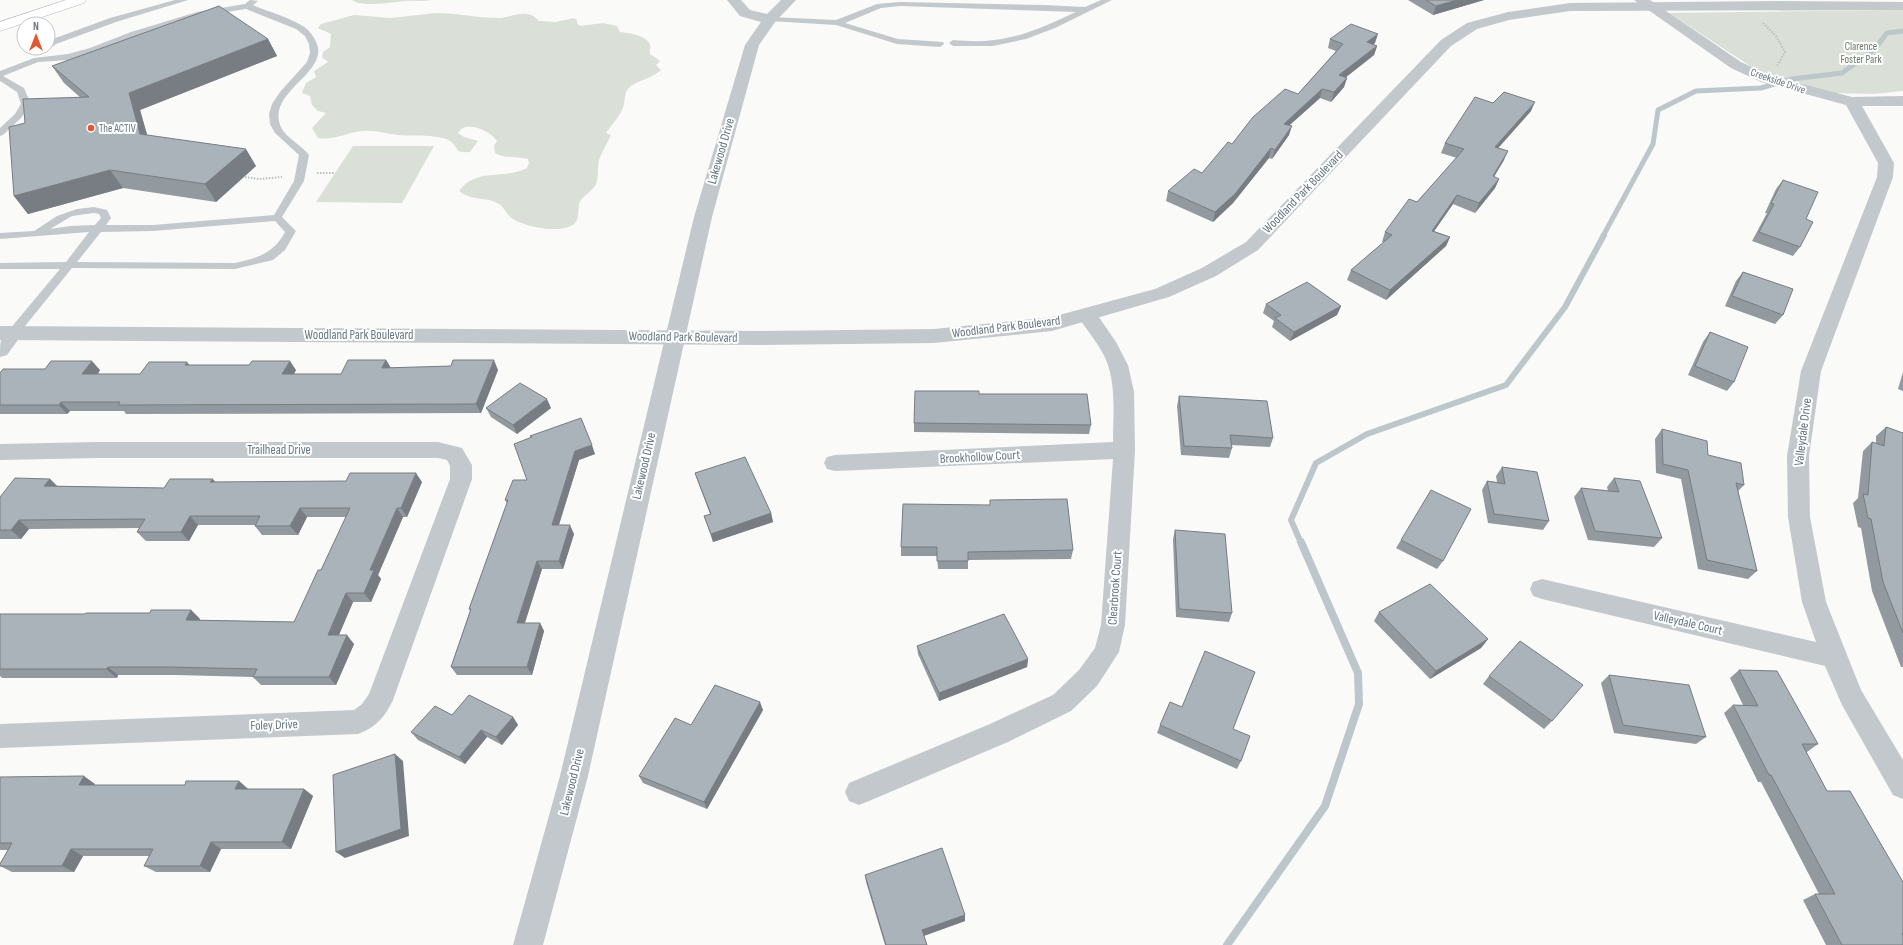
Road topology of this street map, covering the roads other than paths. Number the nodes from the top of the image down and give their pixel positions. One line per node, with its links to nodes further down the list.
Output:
1 (79, 0): 16 (main road)
2 (184, 0): 17 (lane)
3 (188, 0): 13 (lane)
4 (256, 0): 10 (lane)
5 (734, 0): 14 (street)
6 (789, 0): 14 (street, Lakewood Drive)
7 (1108, 0): 12 (lane)
8 (878, 3): 12 (lane); 15 (lane)
9 (1644, 3): 11 (street, Woodland Park Boulevard); 25 (street, Creekside Drive); 33 (street, Woodland Park Boulevard)
10 (248, 6): 13 (lane); 27 (lane)
11 (1903, 6)
12 (1087, 10): 19 (lane)
13 (200, 14): 21 (lane)
14 (770, 19): 15 (lane); 35 (street, Lakewood Drive)
15 (837, 23): 18 (lane)
16 (0, 27)
17 (56, 41)
18 (940, 44)
19 (953, 44)
20 (39, 56): 21 (lane)
21 (37, 60): 22 (lane)
22 (0, 74)
23 (0, 78): 26 (lane)
24 (1903, 101): 25 (street, Creekside Drive)
25 (1852, 102): 42 (street, Valleydale Drive)
26 (0, 134)
27 (277, 218): 28 (lane); 31 (lane)
28 (99, 228): 29 (lane); 29 (lane); 31 (lane)
29 (37, 234): 30 (lane)
30 (0, 236)
31 (69, 265): 32 (lane); 34 (lane)
32 (0, 266)
33 (1087, 315): 35 (street, Woodland Park Boulevard); 37 (street, Clearbrook Court)
34 (7, 333): 35 (street, Woodland Park Boulevard); 36 (street)
35 (674, 337): 46 (street, Lakewood Drive)
36 (0, 350)
37 (1124, 450): 39 (street, Brookhollow Court); 45 (street, Clearbrook Court)
38 (0, 452): 40 (street, Trailhead Drive)
39 (836, 463)
40 (435, 551): 43 (street, Foley Drive)
41 (1542, 589): 42 (street, Valleydale Court)
42 (1834, 657): 44 (street, Valleydale Drive)
43 (0, 736)
44 (1903, 786)
45 (859, 792)
46 (528, 945)

